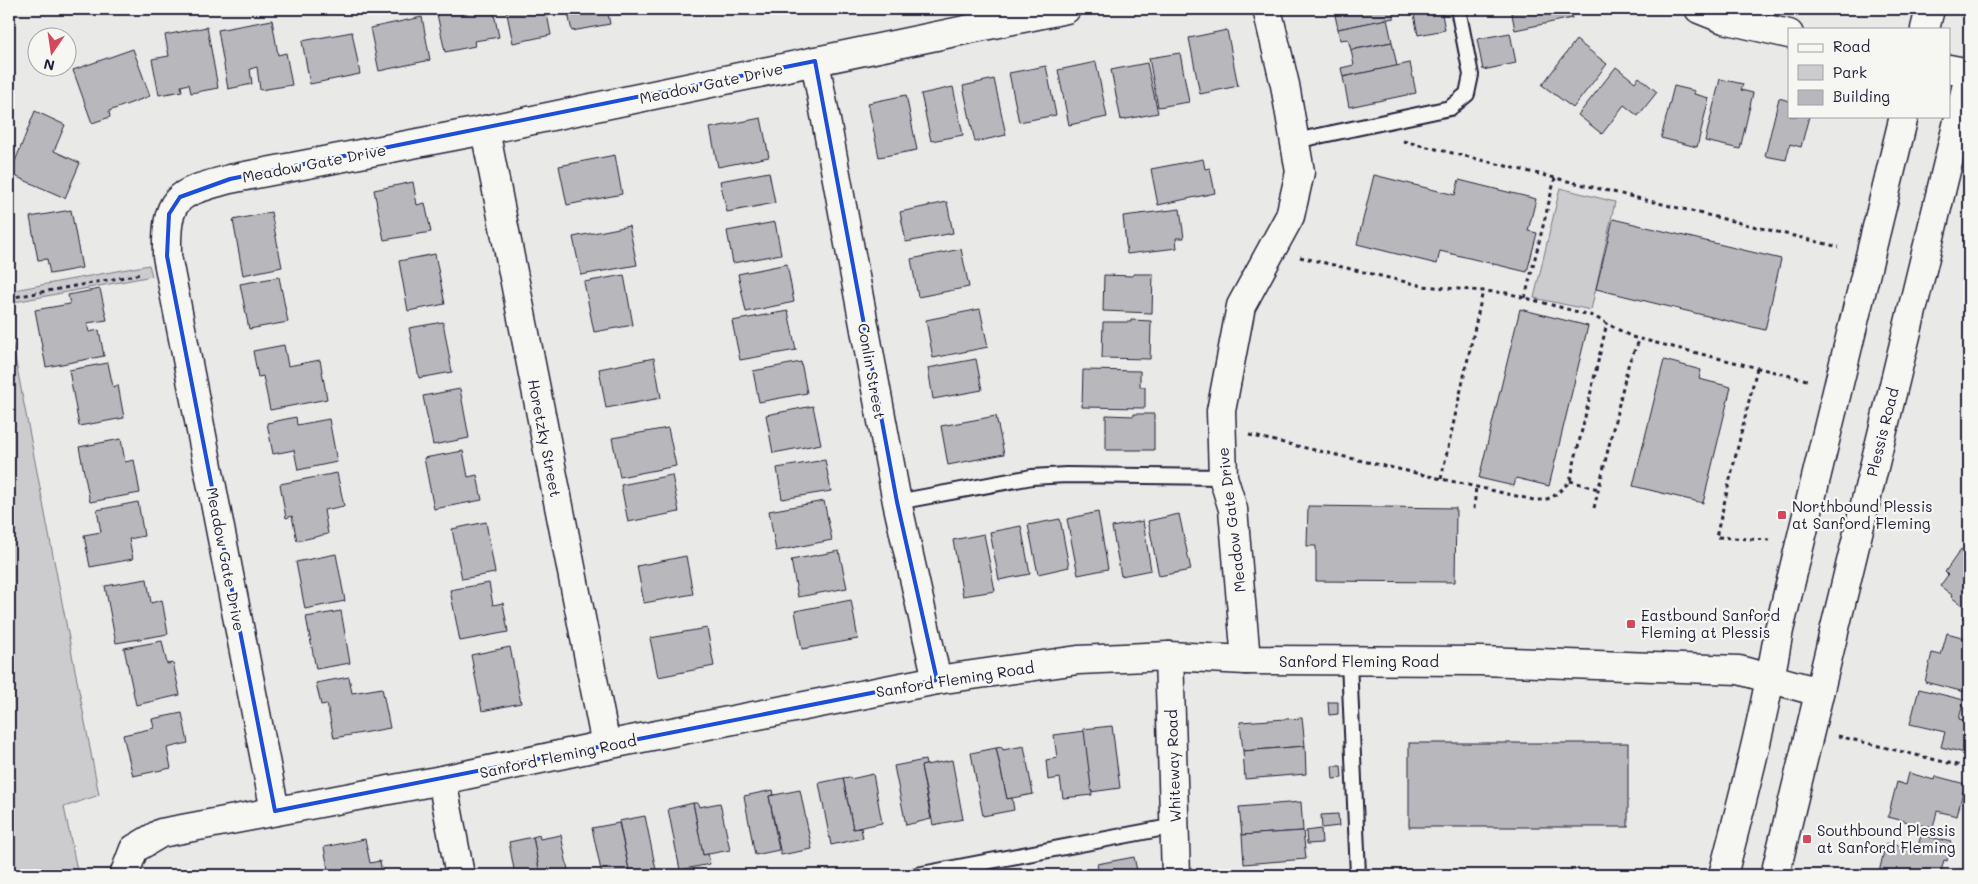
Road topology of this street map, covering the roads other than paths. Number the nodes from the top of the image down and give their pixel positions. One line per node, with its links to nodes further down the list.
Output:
1 (1066, 9): 8 (street, Meadow Gate Drive)
2 (1267, 9): 13 (street, Meadow Gate Drive)
3 (1458, 9): 13 (lane)
4 (1699, 9): 7 (street)
5 (1930, 9): 6 (street)
6 (1925, 28)
7 (1788, 34)
8 (815, 61): 12 (street, Meadow Gate Drive); 15 (street, Conlin Street)
9 (1950, 69): 10 (street)
10 (1969, 75): 21 (street, Plessis Road)
11 (1904, 118): 19 (street)
12 (485, 130): 22 (street, Horetzky Street); 24 (street, Meadow Gate Drive)
13 (1295, 141): 14 (street, Meadow Gate Drive)
14 (1223, 477): 15 (lane); 17 (street, Meadow Gate Drive)
15 (897, 502): 20 (street, Conlin Street)
16 (1169, 656): 17 (street, Sanford Fleming Road); 20 (street, Sanford Fleming Road); 25 (street, Whiteway Road)
17 (1246, 660): 18 (street, Sanford Fleming Road)
18 (1349, 661): 19 (street, Sanford Fleming Road); 30 (lane)
19 (1771, 678): 21 (street, Sanford Fleming Road); 31 (street)
20 (937, 680): 22 (street, Sanford Fleming Road)
21 (1819, 692): 32 (street, Plessis Road)
22 (606, 745): 23 (street, Sanford Fleming Road)
23 (442, 780): 24 (street, Sanford Fleming Road); 27 (street)
24 (275, 811): 26 (street, Sanford Fleming Road)
25 (1175, 826): 28 (lane); 29 (street, Whiteway Road)
26 (124, 875)
27 (460, 875)
28 (916, 875)
29 (1176, 875)
30 (1358, 875)
31 (1723, 875)
32 (1775, 875)

